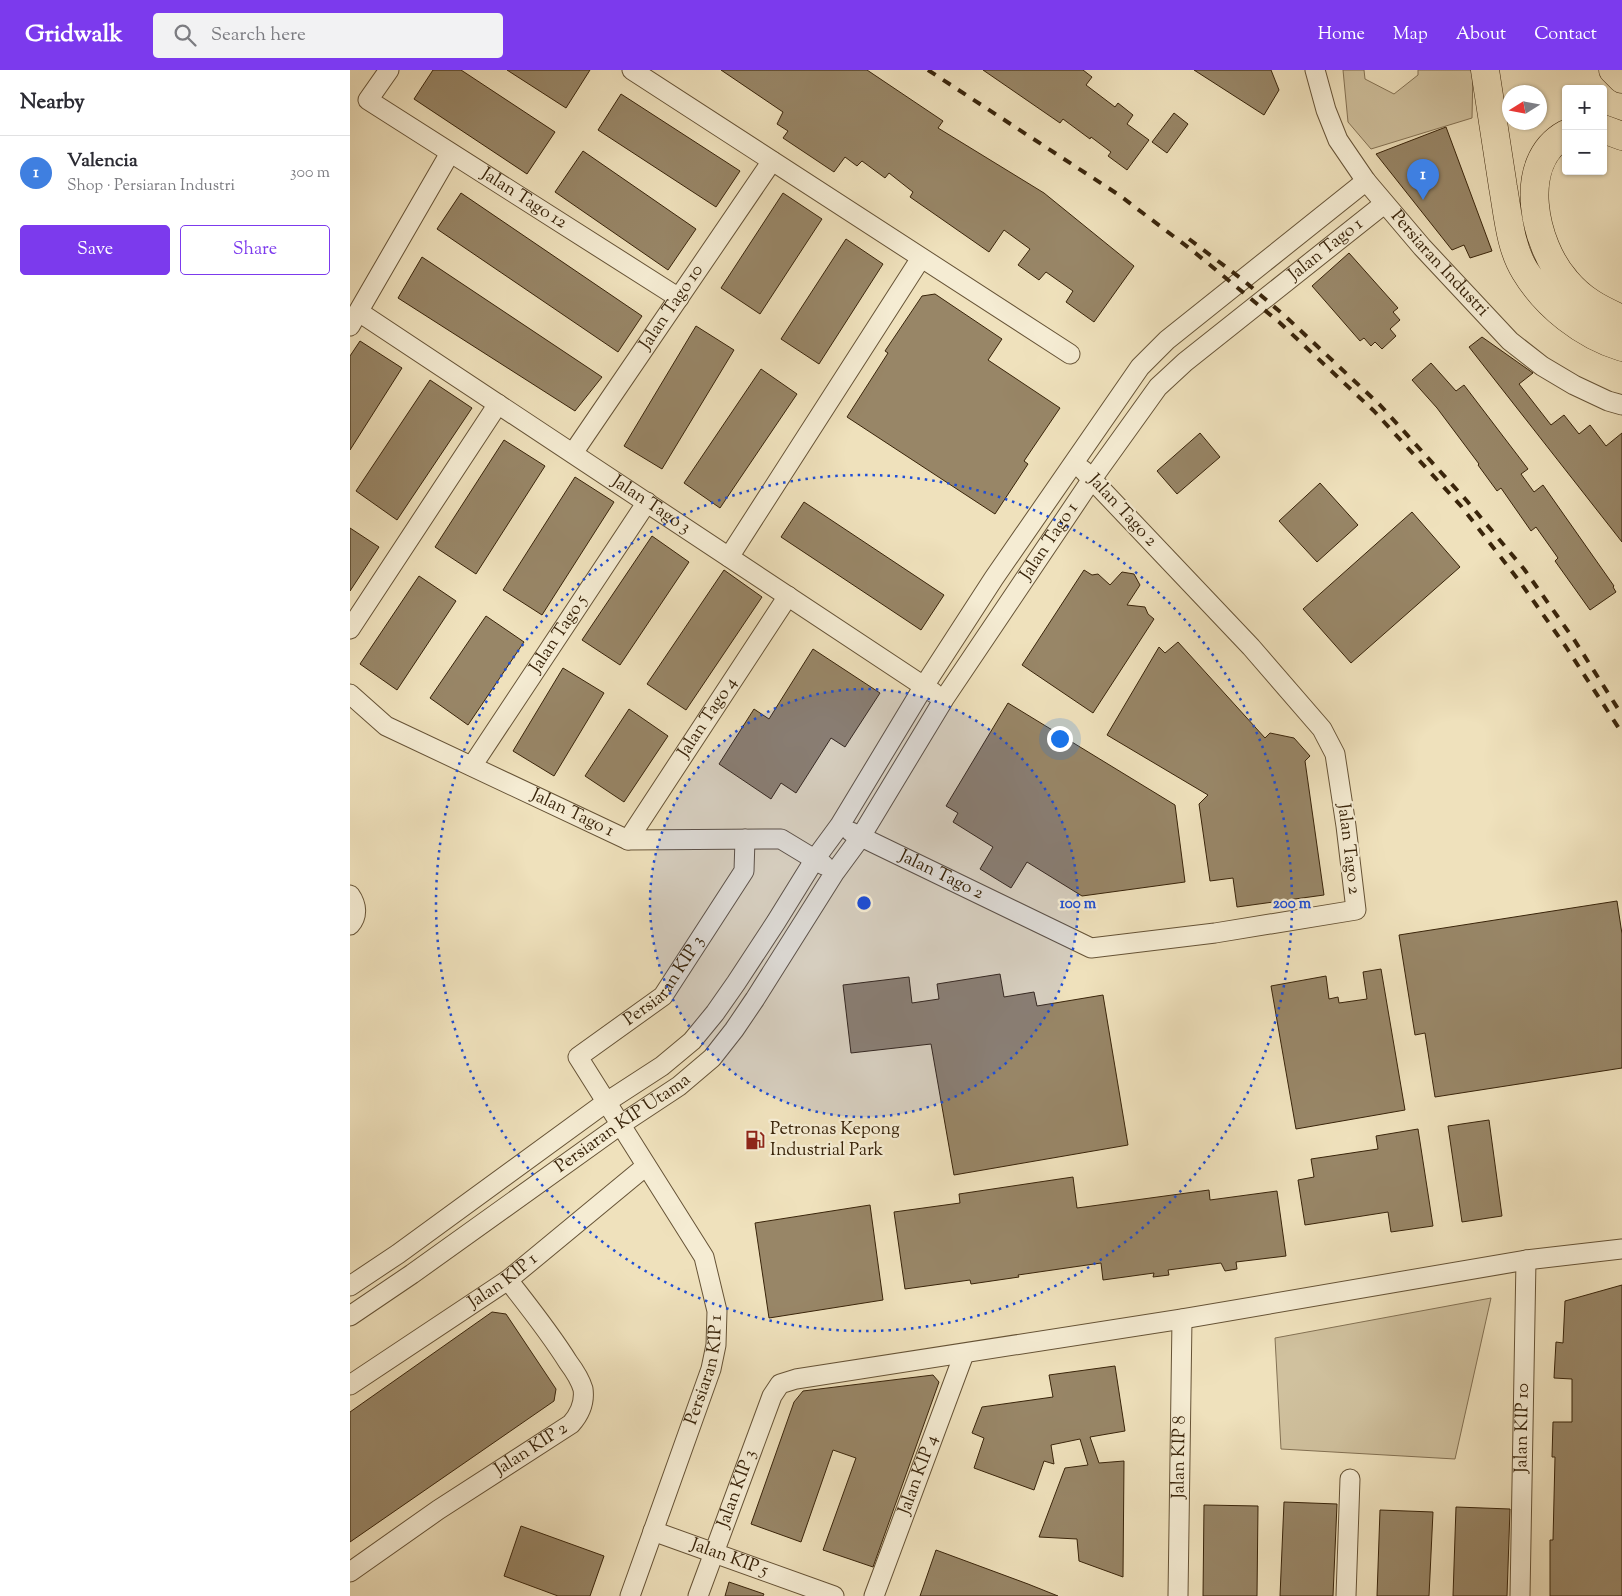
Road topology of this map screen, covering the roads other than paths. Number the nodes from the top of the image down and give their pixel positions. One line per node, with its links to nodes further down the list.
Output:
1 (389, 70): 10 (street, Jalan Tago 12)
2 (632, 70): 11 (street)
3 (1315, 70): 12 (street, Persiaran Industri)
4 (1485, 70): 18 (highway)
5 (1613, 70): 6 (highway)
6 (1622, 79)
7 (1606, 130): 9 (highway)
8 (1562, 136): 17 (highway)
9 (1622, 136)
10 (450, 152): 15 (street, Jalan Tago 12); 16 (street)
11 (772, 161): 14 (street); 15 (street, Jalan Tago 10)
12 (1366, 181): 13 (street, Persiaran Industri); 23 (street, Jalan Tago 1)
13 (1384, 204): 21 (street, Persiaran Industri); 24 (street, Jalan Tago 1)
14 (921, 258): 19 (street); 26 (street)
15 (679, 298): 22 (street, Jalan Tago 10)
16 (355, 319): 20 (street, Jalan Tago 3)
17 (1622, 319)
18 (1622, 347)
19 (1070, 354)
20 (498, 404): 22 (street, Jalan Tago 3); 28 (street)
21 (1622, 405)
22 (573, 453): 25 (street, Jalan Tago 3)
23 (1074, 462): 24 (street, Jalan Tago 2); 29 (street, Jalan Tago 1)
24 (1092, 479): 31 (street, Jalan Tago 1); 34 (street, Jalan Tago 2)
25 (647, 502): 26 (street, Jalan Tago 3); 32 (street, Jalan Tago 5)
26 (729, 557): 27 (street, Jalan Tago 3)
27 (788, 596): 29 (street, Jalan Tago 3); 36 (street, Jalan Tago 4)
28 (350, 629)
29 (924, 686): 31 (street, Jalan Tago 3); 33 (street, Jalan Tago 1)
30 (350, 694): 32 (street, Jalan Tago 1)
31 (944, 699): 34 (street, Jalan Tago 1)
32 (472, 766): 36 (street, Jalan Tago 1)
33 (840, 825): 34 (street, Jalan Tago 2); 37 (street, Jalan Tago 1)
34 (860, 838): 38 (street, Jalan Tago 1)
35 (745, 839): 36 (street, Jalan Tago 1); 37 (street, Jalan Tago 1); 41 (street, Persiaran KIP 3)
36 (628, 840)
37 (815, 859): 38 (street, Jalan Tago 1); 41 (street, Persiaran KIP Utama)
38 (835, 872): 42 (street, Persiaran KIP Utama)
39 (350, 895): 40 (street)
40 (350, 926)
41 (606, 1103): 42 (street, Persiaran KIP 1); 47 (street, Persiaran KIP Utama)
42 (620, 1125): 43 (street, Persiaran KIP 1); 48 (street, Persiaran KIP Utama)
43 (646, 1166): 46 (street, Jalan KIP 1); 53 (street, Persiaran KIP 1)
44 (1622, 1249): 45 (street)
45 (1526, 1260): 49 (street); 62 (street, Jalan KIP 10)
46 (508, 1280): 51 (street, Jalan KIP 1); 55 (street, Jalan KIP 2)
47 (350, 1286)
48 (350, 1316)
49 (1182, 1319): 50 (street); 60 (street, Jalan KIP 8)
50 (964, 1354): 54 (street, Jalan KIP 3); 59 (street, Jalan KIP 4)
51 (350, 1385)
52 (1350, 1480): 61 (street)
53 (653, 1531): 54 (street, Jalan KIP 5); 56 (street, Persiaran KIP 1)
54 (714, 1553): 57 (street, Jalan KIP 3); 58 (street, Jalan KIP 5)
55 (350, 1572)
56 (630, 1596)
57 (698, 1596)
58 (834, 1596)
59 (874, 1596)
60 (1178, 1596)
61 (1346, 1596)
62 (1520, 1596)

